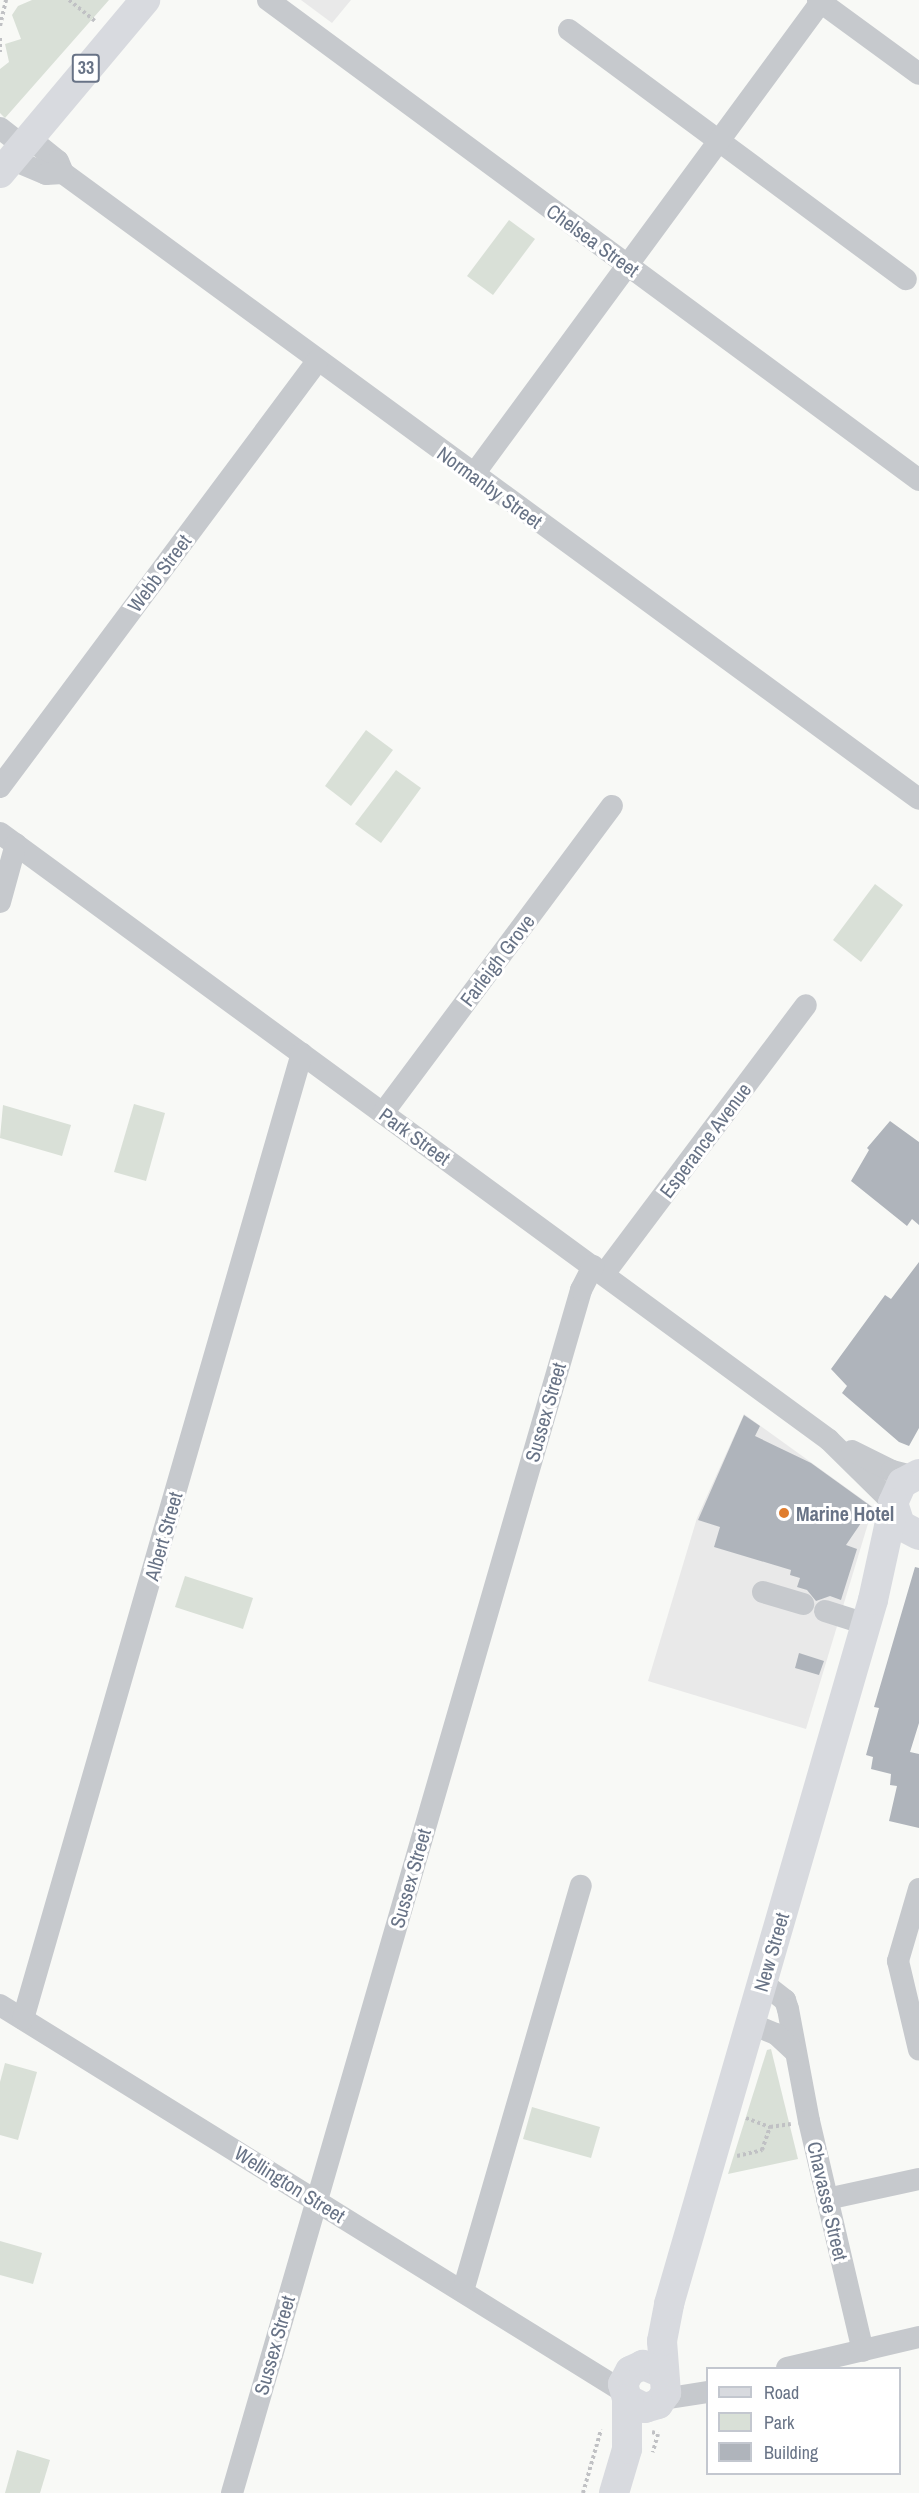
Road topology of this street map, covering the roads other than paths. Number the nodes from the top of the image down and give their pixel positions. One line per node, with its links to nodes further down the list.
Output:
1 (145, 0): 7 (main road, 33)
2 (268, 0): 8 (street, Chelsea Street)
3 (820, 1): 5 (street); 6 (street)
4 (569, 30): 6 (street)
5 (919, 74)
6 (719, 140): 8 (street); 9 (street)
7 (12, 148): 10 (street, Normanby Street)
8 (627, 265): 11 (street); 12 (street, Chelsea Street)
9 (906, 279)
10 (318, 360): 11 (street, Normanby Street); 13 (street, Webb Street)
11 (474, 474): 14 (street, Normanby Street)
12 (919, 480)
13 (0, 787)
14 (919, 799)
15 (612, 807): 20 (street, Farleigh Grove)
16 (8, 838): 17 (street); 19 (street, Park Street)
17 (0, 902)
18 (806, 1005): 21 (street, Esperance Avenue)
19 (302, 1053): 20 (street, Park Street); 34 (street, Albert Street)
20 (383, 1113): 21 (street, Park Street)
21 (599, 1270): 22 (street, Park Street); 40 (street, Sussex Street)
22 (829, 1440): 23 (street, Park Street); 24 (street, Park Street)
23 (916, 1474): 24 (main road)
24 (893, 1506): 25 (main road); 29 (main road, New Street)
25 (917, 1534): 29 (main road, New Street)
26 (763, 1592): 27 (street)
27 (803, 1604)
28 (825, 1611): 29 (street)
29 (869, 1612): 32 (main road, New Street)
30 (581, 1886): 41 (street)
31 (919, 1889): 36 (street)
32 (763, 1983): 35 (main road, New Street); 37 (street, Chavasse Street)
33 (0, 2005): 34 (street, Wellington Street)
34 (23, 2019): 40 (street, Wellington Street)
35 (751, 2024): 37 (street); 46 (main road, New Street)
36 (919, 2050)
37 (794, 2051): 39 (street, Chavasse Street)
38 (919, 2179): 39 (street)
39 (827, 2199): 43 (street, Chavasse Street)
40 (316, 2200): 41 (street, Wellington Street); 48 (street, Sussex Street)
41 (463, 2291): 46 (street, Wellington Street)
42 (919, 2337): 43 (street)
43 (863, 2351): 44 (street)
44 (791, 2367)
45 (706, 2383): 46 (street)
46 (645, 2386): 47 (street); 49 (main road, New Street)
47 (706, 2392)
48 (232, 2493)
49 (614, 2493)

